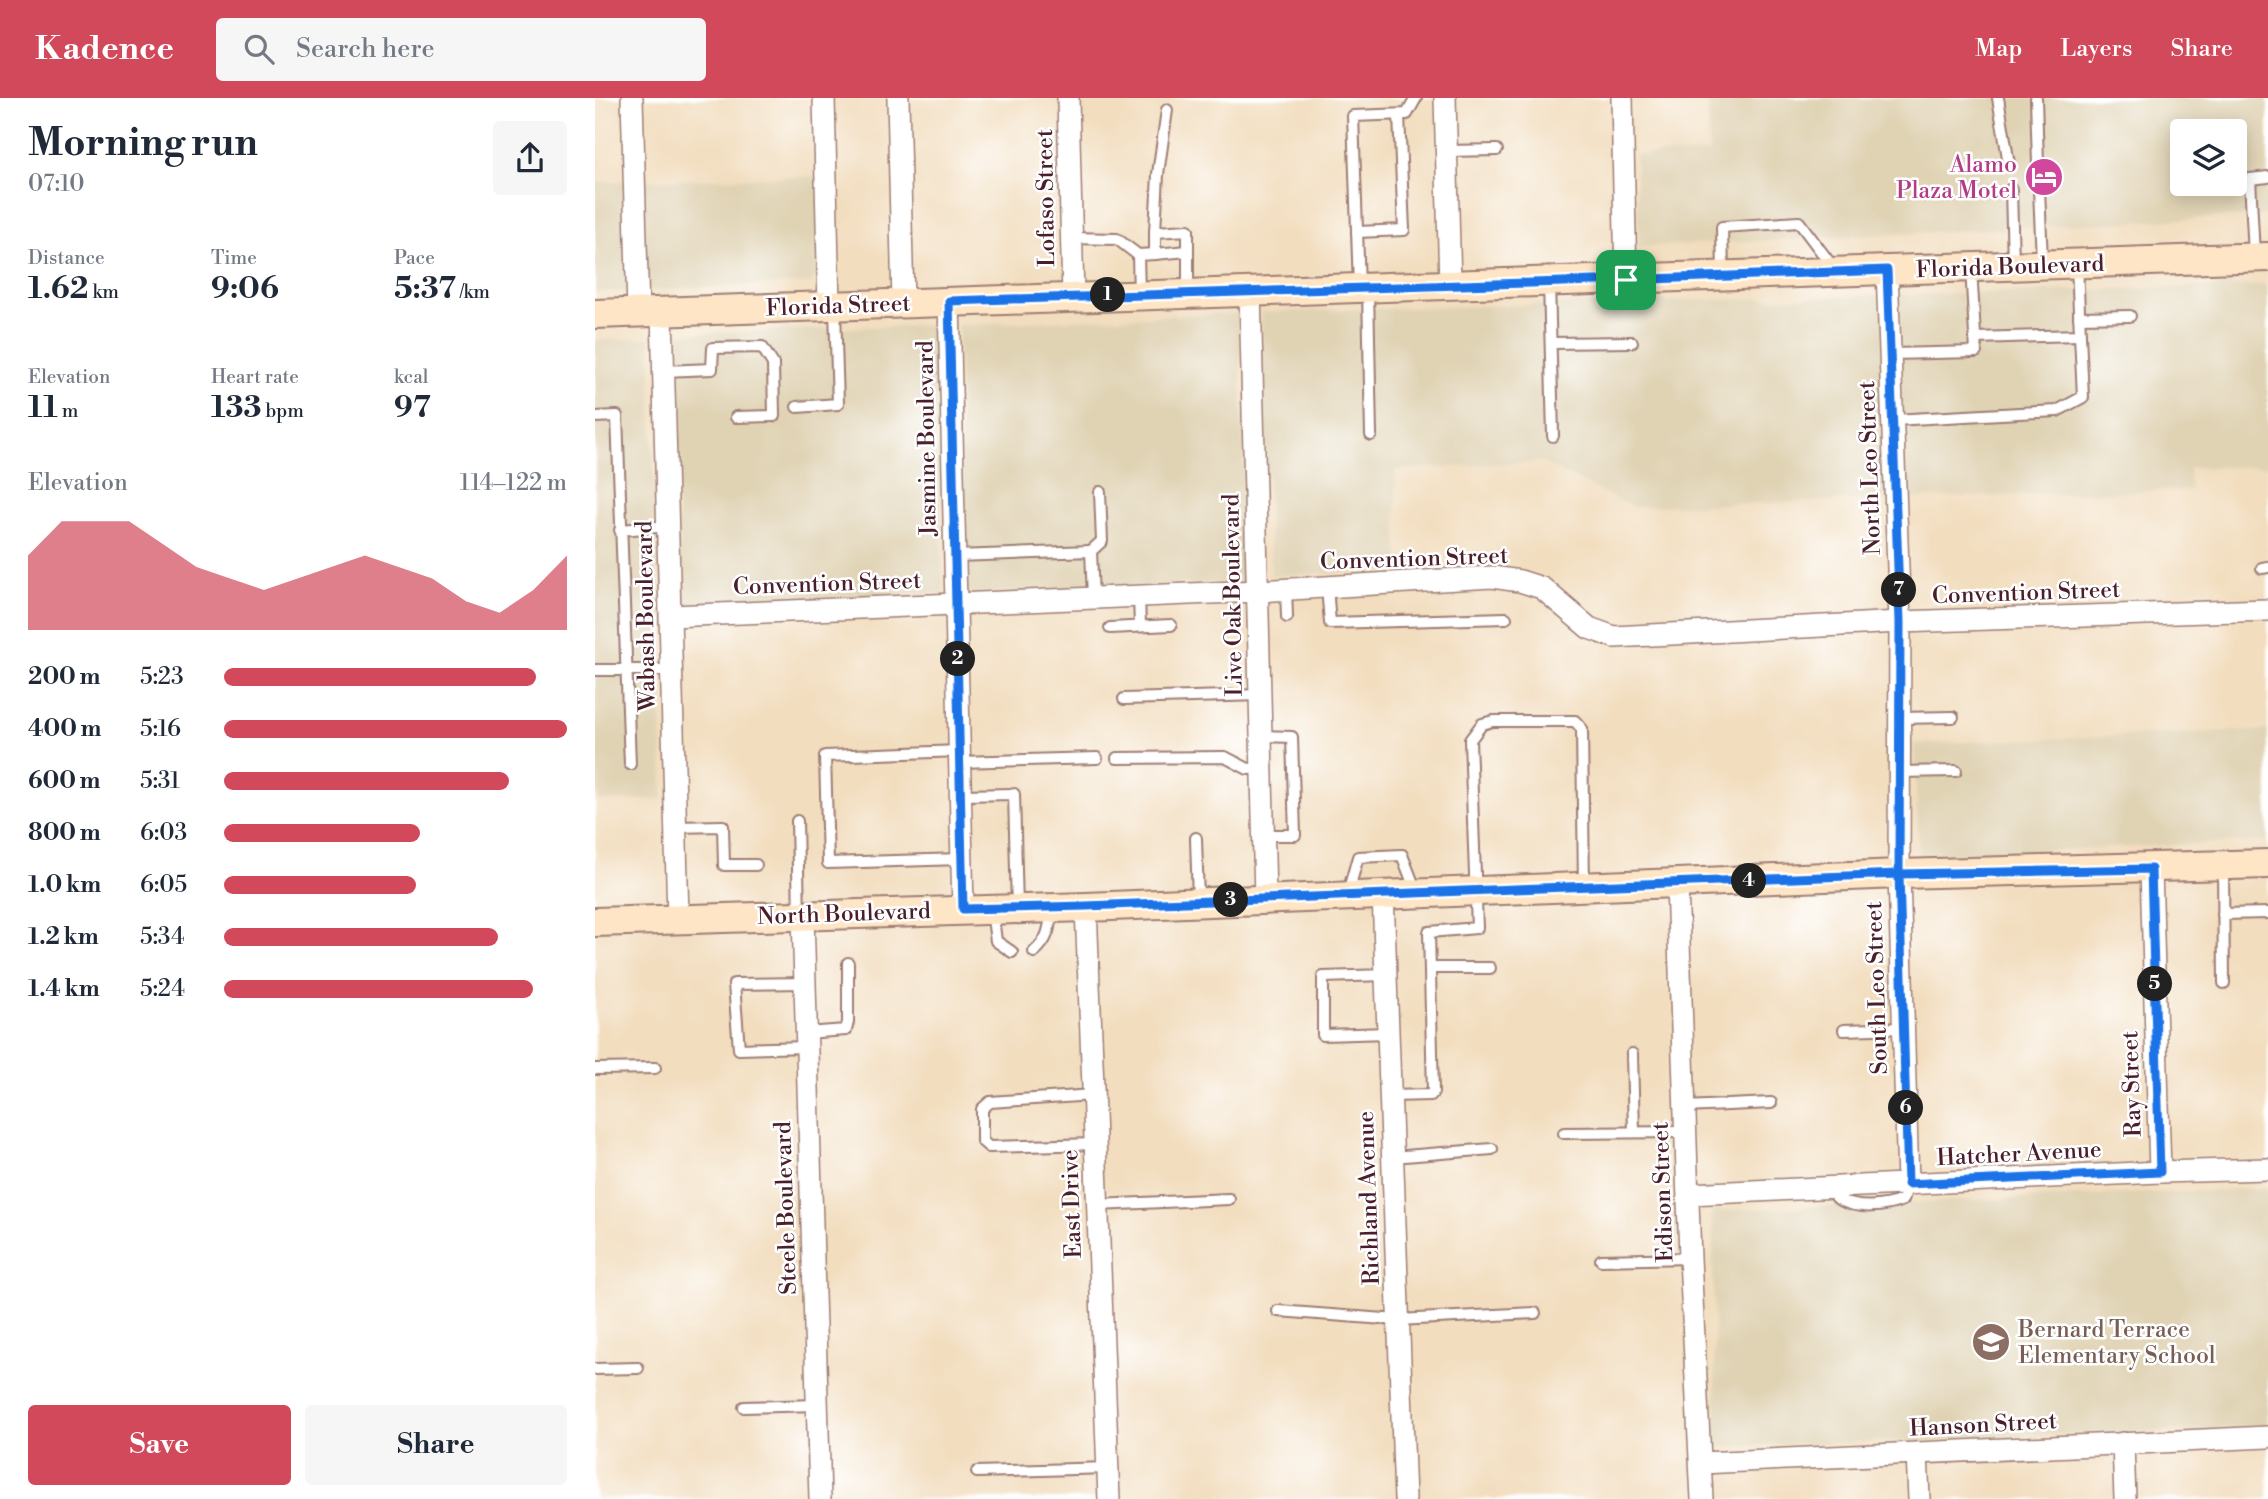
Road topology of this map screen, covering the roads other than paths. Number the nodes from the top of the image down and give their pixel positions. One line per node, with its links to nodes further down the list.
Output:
1 (632, 98): 44 (street, Wabash Boulevard)
2 (824, 98): 43 (street)
3 (898, 98): 42 (street)
4 (1068, 98): 21 (street, Lofaso Street)
5 (1416, 98): 11 (lane)
6 (1445, 98): 13 (street)
7 (1622, 98): 33 (street)
8 (1999, 98): 14 (lane)
9 (2036, 98): 15 (lane)
10 (1167, 110): 19 (lane)
11 (1399, 114): 20 (lane); 20 (lane)
12 (1496, 150): 13 (lane)
13 (1447, 151): 35 (street)
14 (2009, 164)
15 (2038, 164)
16 (2268, 177): 25 (lane)
17 (2039, 188): 27 (lane)
18 (2011, 189): 28 (lane)
19 (1155, 232): 22 (lane); 23 (lane)
20 (1357, 232): 36 (lane)
21 (1072, 238): 24 (lane); 40 (street, Lofaso Street)
22 (1188, 251): 23 (lane); 38 (lane)
23 (1155, 254): 24 (lane)
24 (1138, 255): 39 (lane)
25 (2261, 258): 26 (street, Florida Boulevard)
26 (2077, 264): 27 (street, Florida Boulevard); 47 (lane)
27 (2042, 265): 28 (street, Florida Boulevard)
28 (2013, 266): 29 (street, Florida Boulevard)
29 (1971, 267): 30 (street, Florida Boulevard); 49 (lane)
30 (1887, 270): 31 (street, Florida Boulevard); 52 (street, North Leo Street)
31 (1837, 272): 32 (street, Florida Boulevard); 32 (lane)
32 (1723, 276): 33 (street, Florida Boulevard)
33 (1626, 280): 34 (street, Florida Street)
34 (1549, 282): 35 (street, Florida Street); 51 (lane)
35 (1450, 285): 36 (street, Florida Street)
36 (1364, 287): 37 (street, Florida Street); 58 (lane)
37 (1250, 290): 38 (street, Florida Street); 67 (street, Live Oak Boulevard)
38 (1188, 293): 39 (street, Florida Street)
39 (1139, 294): 40 (street, Florida Street)
40 (1073, 297): 41 (street, Florida Street)
41 (949, 301): 42 (street, Florida Street); 64 (street, Jasmine Boulevard)
42 (903, 303): 43 (street, Florida Street)
43 (832, 306): 44 (street, Florida Street); 54 (lane)
44 (650, 312): 45 (street, Florida Street); 53 (street, Wabash Boulevard)
45 (595, 314)
46 (2130, 316): 47 (lane)
47 (2079, 317): 48 (lane)
48 (2080, 335): 49 (lane); 57 (lane)
49 (1975, 338): 52 (lane)
50 (1632, 342): 51 (lane)
51 (1551, 343): 59 (lane)
52 (1891, 354): 57 (street, North Leo Street)
53 (664, 372): 56 (lane); 61 (street, Wabash Boulevard)
54 (797, 407)
55 (595, 417): 62 (lane)
56 (736, 417)
57 (1893, 420): 75 (street, North Leo Street)
58 (1371, 435)
59 (1553, 436)
60 (1100, 492): 63 (lane)
61 (670, 526): 62 (lane); 72 (street, Wabash Boulevard)
62 (620, 530): 79 (lane)
63 (1091, 551): 64 (lane); 69 (lane)
64 (955, 556): 70 (street, Jasmine Boulevard)
65 (1327, 587): 66 (street, Convention Street); 74 (lane); 75 (street, Convention Street)
66 (1286, 589): 67 (street, Convention Street); 73 (lane)
67 (1259, 591): 68 (street, Convention Street); 82 (street, Live Oak Boulevard)
68 (1139, 596): 69 (street, Convention Street); 77 (lane)
69 (1093, 598): 70 (street, Convention Street)
70 (957, 603): 72 (street, Convention Street); 87 (street, Jasmine Boulevard)
71 (2268, 610): 75 (street, Convention Street)
72 (671, 616): 81 (street, Wabash Boulevard)
73 (1287, 617)
74 (1506, 618)
75 (1900, 622): 85 (street, North Leo Street)
76 (1171, 625): 77 (lane)
77 (1140, 626): 78 (lane)
78 (1110, 628)
79 (626, 669): 80 (lane); 81 (lane); 90 (lane)
80 (595, 670)
81 (673, 670): 96 (street, Wabash Boulevard)
82 (1261, 695): 83 (lane); 86 (street, Live Oak Boulevard)
83 (1124, 699)
84 (1953, 717): 85 (lane)
85 (1899, 718): 93 (street, North Leo Street)
86 (1262, 736): 91 (street, Live Oak Boulevard); 97 (lane)
87 (960, 757): 88 (lane); 94 (street, Jasmine Boulevard); 99 (lane)
88 (1097, 758)
89 (1117, 758): 91 (lane)
90 (630, 764)
91 (1262, 768): 97 (street, Live Oak Boulevard)
92 (1956, 771): 93 (lane)
93 (1899, 772): 104 (street, North Leo Street)
94 (961, 795): 99 (street, Jasmine Boulevard); 115 (lane)
95 (797, 821): 119 (lane)
96 (676, 827): 101 (lane); 120 (street, Wabash Boulevard)
97 (1264, 835): 111 (street, Live Oak Boulevard)
98 (1196, 838): 112 (lane)
99 (962, 859): 116 (street, Jasmine Boulevard)
100 (2268, 864): 102 (street, North Boulevard)
101 (756, 865)
102 (2223, 866): 103 (street, North Boulevard); 118 (lane)
103 (2151, 869): 104 (street, North Boulevard); 148 (street, Ray Street)
104 (1899, 874): 105 (street, North Boulevard); 130 (street, South Leo Street)
105 (1677, 884): 106 (street, North Boulevard); 140 (street, Edison Street)
106 (1584, 888): 107 (street, North Boulevard); 107 (lane)
107 (1476, 891): 108 (street, North Boulevard); 125 (lane)
108 (1417, 893): 109 (street, North Boulevard); 110 (lane)
109 (1383, 894): 110 (street, North Boulevard); 127 (street, Richland Avenue)
110 (1346, 896): 111 (street, North Boulevard)
111 (1265, 898): 112 (street, North Boulevard)
112 (1198, 901): 113 (street, North Boulevard)
113 (1086, 906): 114 (street, North Boulevard); 137 (street, East Drive)
114 (1052, 907): 115 (street, North Boulevard); 122 (lane)
115 (1004, 908): 116 (street, North Boulevard); 123 (lane)
116 (963, 909): 119 (street, North Boulevard)
117 (2268, 913): 118 (lane)
118 (2224, 914): 129 (lane)
119 (801, 916): 120 (street, North Boulevard); 128 (street, Steele Boulevard)
120 (678, 919): 121 (street, North Boulevard)
121 (595, 922)
122 (1034, 952)
123 (1012, 953)
124 (848, 963): 133 (lane)
125 (1430, 968): 126 (lane); 138 (lane)
126 (1490, 968)
127 (1386, 975): 132 (street, Richland Avenue); 132 (lane)
128 (805, 983): 133 (street, Steele Boulevard); 133 (lane)
129 (2224, 983)
130 (1903, 1028): 131 (lane); 149 (street, South Leo Street)
131 (1844, 1030)
132 (1388, 1033): 138 (street, Richland Avenue)
133 (807, 1040): 160 (street, Steele Boulevard)
134 (1632, 1054): 141 (lane)
135 (655, 1068): 136 (lane)
136 (595, 1069)
137 (1093, 1095): 144 (street, East Drive); 144 (lane)
138 (1390, 1096): 146 (street, Richland Avenue)
139 (1771, 1103): 140 (lane)
140 (1685, 1107): 142 (street, Edison Street)
141 (1634, 1132): 142 (lane); 143 (lane)
142 (1686, 1132): 150 (street, Edison Street)
143 (1564, 1133)
144 (1095, 1144): 152 (street, East Drive)
145 (1492, 1149): 146 (lane)
146 (1392, 1157): 157 (street, Richland Avenue)
147 (2268, 1169): 148 (street, Hatcher Avenue)
148 (2160, 1172): 149 (street, Hatcher Avenue)
149 (1908, 1184): 150 (street, Hatcher Avenue)
150 (1689, 1194): 153 (street, Edison Street)
151 (1229, 1199): 152 (lane)
152 (1097, 1205): 166 (street, East Drive)
153 (1690, 1258): 154 (lane); 165 (street, Edison Street)
154 (1601, 1261)
155 (1278, 1311): 157 (lane)
156 (1535, 1313): 157 (lane)
157 (1398, 1320): 170 (street, Richland Avenue)
158 (638, 1368): 159 (lane)
159 (595, 1369)
160 (818, 1405): 161 (lane); 168 (street, Steele Boulevard)
161 (744, 1407)
162 (2268, 1437): 163 (street, Hanson Street)
163 (2123, 1443): 164 (street, Hanson Street); 173 (street)
164 (1917, 1453): 165 (street, Hanson Street); 172 (street)
165 (1702, 1463): 171 (street, Edison Street)
166 (1108, 1468): 167 (lane); 169 (street, East Drive)
167 (977, 1472)
168 (820, 1499)
169 (1109, 1499)
170 (1405, 1499)
171 (1702, 1499)
172 (1919, 1499)
173 (2125, 1499)

